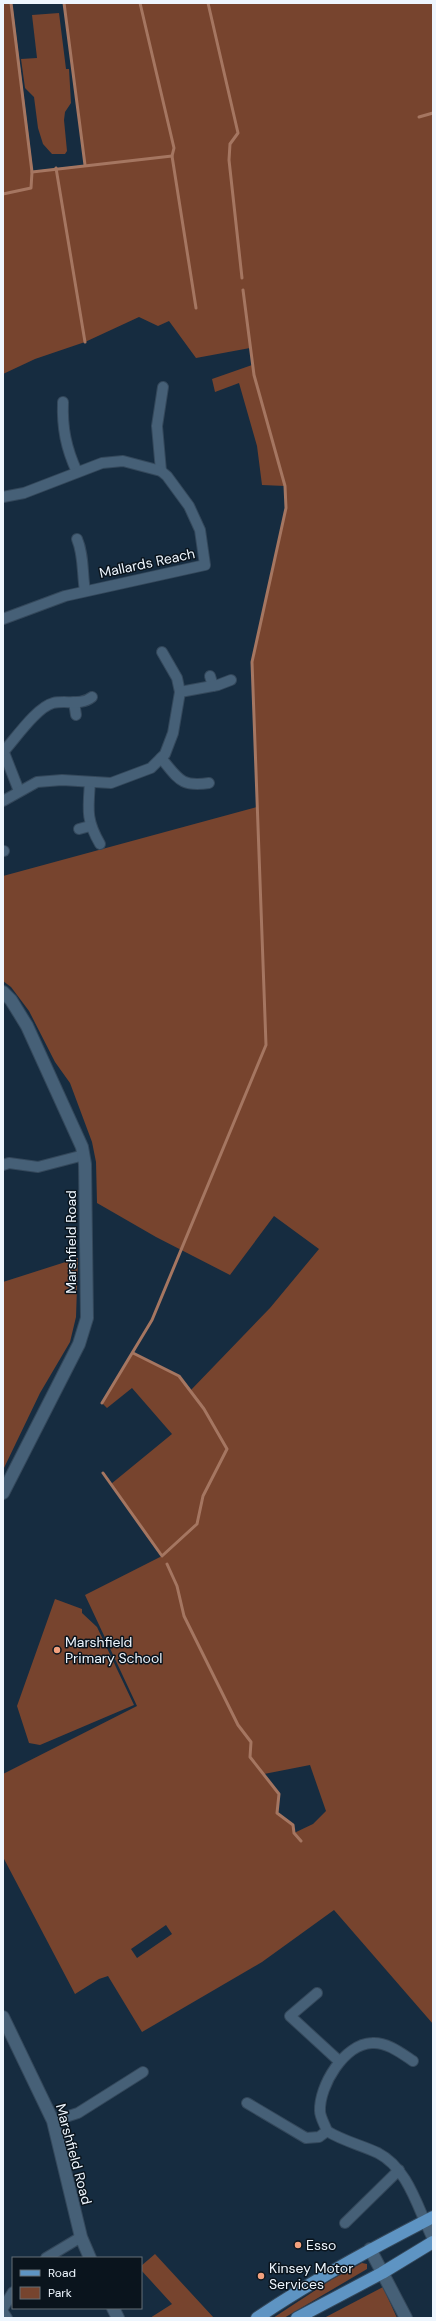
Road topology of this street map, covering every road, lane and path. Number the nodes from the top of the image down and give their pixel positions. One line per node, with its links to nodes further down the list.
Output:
1 (163, 387): 3 (street)
2 (63, 402): 4 (street)
3 (161, 471): 4 (street); 7 (street, Mallards Reach)
4 (77, 472): 5 (street)
5 (3, 497)
6 (77, 539): 7 (street, Mallards Reach)
7 (85, 591): 8 (street, Mallards Reach)
8 (3, 620)
9 (162, 652): 11 (street)
10 (231, 680): 11 (street)
11 (180, 692): 16 (street)
12 (92, 697): 13 (street)
13 (74, 702): 14 (street); 15 (street)
14 (76, 715)
15 (3, 750): 19 (street)
16 (161, 758): 17 (street); 18 (street)
17 (90, 782): 19 (street); 21 (street)
18 (209, 783)
19 (19, 791): 20 (street)
20 (3, 801)
21 (90, 826): 22 (street); 23 (street)
22 (79, 829)
23 (100, 844)
24 (3, 992): 25 (street, Marshfield Road)
25 (84, 1155): 26 (street); 27 (street, Marshfield Road)
26 (3, 1165)
27 (3, 1493)
28 (317, 1993): 30 (street)
29 (3, 2017): 34 (street, Marshfield Road)
30 (339, 2061): 31 (street); 35 (street)
31 (413, 2061)
32 (143, 2072): 34 (street)
33 (247, 2103): 35 (street)
34 (53, 2121): 39 (street, Marshfield Road)
35 (327, 2131): 36 (street)
36 (399, 2170): 37 (street); 38 (street)
37 (429, 2220): 40 (street); 42 (main road)
38 (344, 2223)
39 (81, 2237): 43 (street); 44 (street, Marshfield Road)
40 (433, 2239)
41 (433, 2242): 45 (main road)
42 (370, 2249): 45 (street); 52 (main road)
43 (48, 2257)
44 (90, 2257)
45 (382, 2273): 53 (main road); 54 (street)
46 (12, 2294): 47 (street)
47 (3, 2308)
48 (113, 2309): 51 (street)
49 (3, 2312): 50 (street)
50 (7, 2318)
51 (118, 2318)
52 (257, 2318)
53 (297, 2318)
54 (406, 2318)

